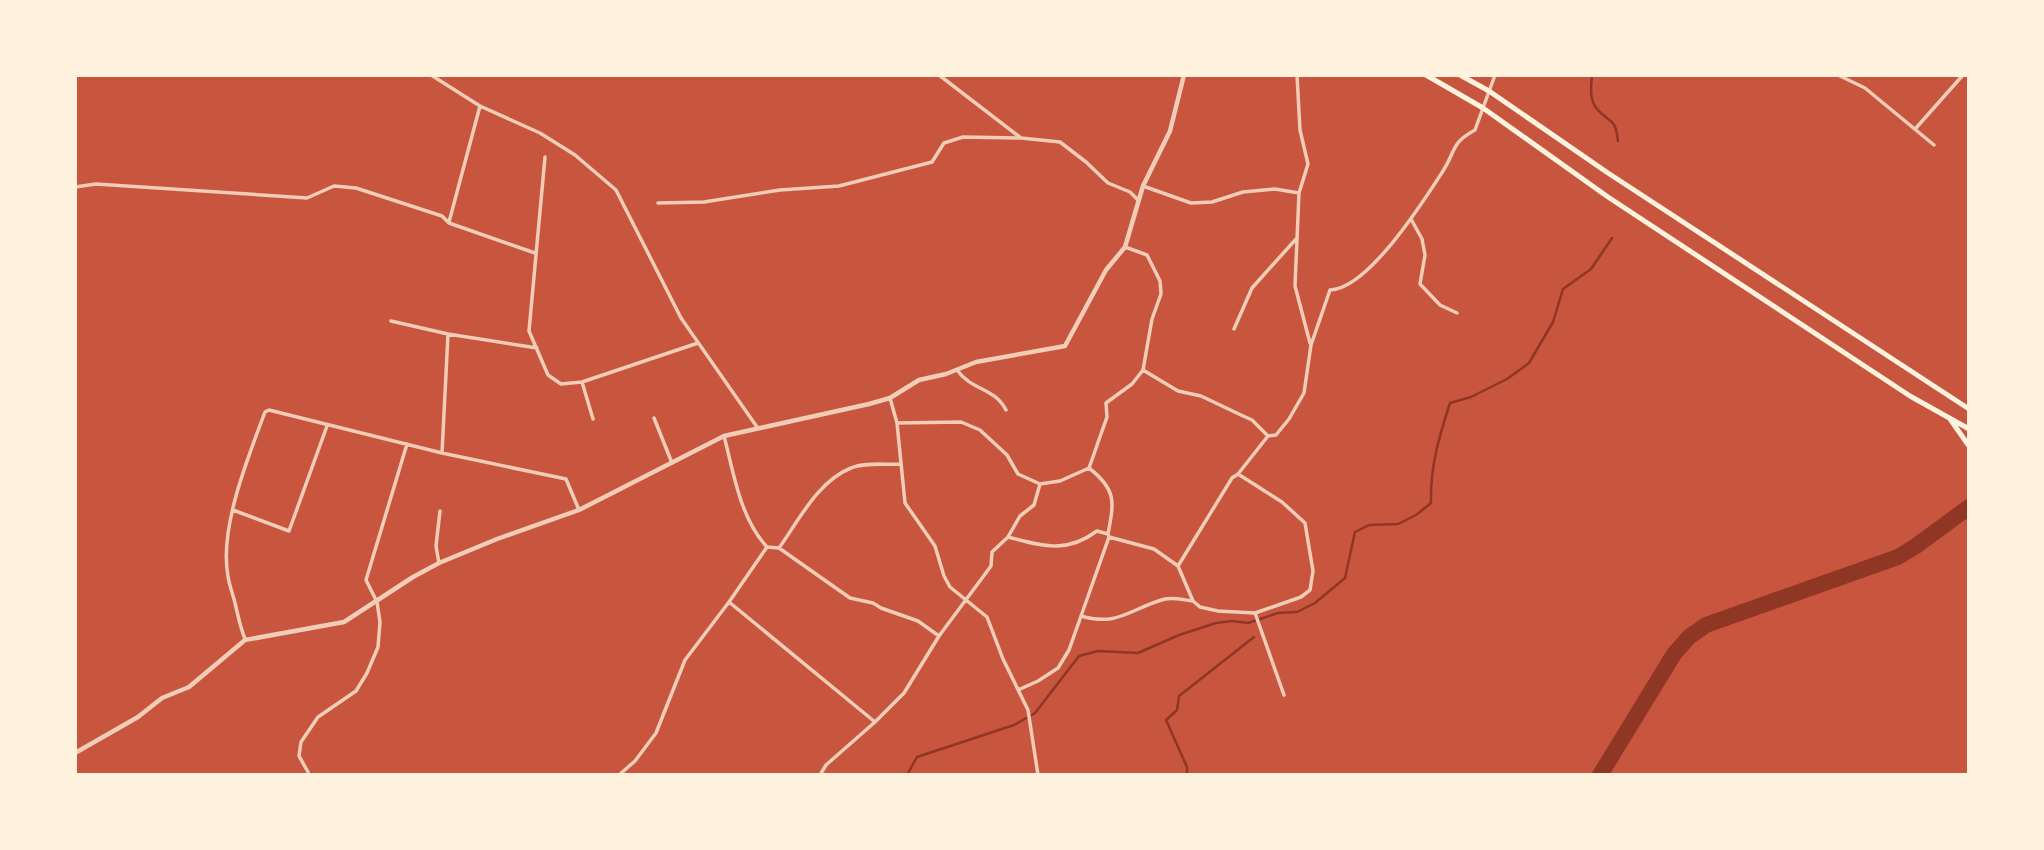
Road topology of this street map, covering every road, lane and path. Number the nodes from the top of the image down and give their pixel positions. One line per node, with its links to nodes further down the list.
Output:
1 (431, 75): 11 (street)
2 (939, 75): 14 (street)
3 (1184, 75): 17 (street)
4 (1297, 75): 19 (street)
5 (1426, 75): 12 (main road)
6 (1460, 75): 10 (main road)
7 (1495, 75): 10 (street)
8 (1838, 75): 13 (street)
9 (1963, 75): 13 (street)
10 (1489, 91): 12 (street); 38 (main road)
11 (480, 106): 23 (street); 31 (street)
12 (1483, 108): 22 (street); 40 (main road)
13 (1916, 128): 15 (street)
14 (1021, 138): 20 (street); 21 (street)
15 (1934, 145)
16 (545, 157): 26 (street)
17 (1143, 186): 19 (street); 20 (street)
18 (75, 187): 23 (street)
19 (1299, 193): 24 (street)
20 (1138, 200): 25 (street)
21 (658, 203)
22 (1411, 219): 27 (street); 32 (street)
23 (449, 223): 26 (street)
24 (1297, 237): 29 (street); 32 (street)
25 (1125, 247): 34 (street); 35 (street)
26 (535, 253): 33 (street)
27 (1457, 313)
28 (391, 321): 30 (street)
29 (1234, 329)
30 (448, 334): 33 (street); 51 (street)
31 (698, 343): 36 (street); 45 (street)
32 (1311, 345): 48 (street)
33 (538, 348): 36 (street)
34 (957, 370): 37 (street); 39 (street)
35 (1143, 370): 48 (street); 54 (street)
36 (582, 382): 42 (street)
37 (890, 398): 43 (street); 45 (street)
38 (1969, 409)
39 (1006, 410)
40 (1949, 416): 46 (main road); 50 (main road)
41 (654, 418): 52 (street)
42 (593, 419)
43 (897, 423): 53 (street); 56 (street)
44 (327, 426): 49 (street); 57 (street); 57 (street)
45 (757, 427): 47 (street)
46 (1969, 429)
47 (724, 436): 52 (street); 62 (street)
48 (1268, 436): 55 (street)
49 (407, 444): 51 (street); 68 (street)
50 (1969, 446)
51 (442, 453): 59 (street)
52 (672, 463): 59 (street)
53 (900, 464): 63 (street); 66 (street)
54 (1089, 468): 56 (street); 60 (street)
55 (1238, 474): 65 (street); 70 (street)
56 (1040, 484): 61 (street)
57 (233, 510): 73 (street)
58 (440, 510): 64 (street)
59 (579, 510): 64 (street)
60 (1108, 536): 61 (street); 65 (street); 71 (street)
61 (1008, 537): 66 (street)
62 (767, 547): 63 (street); 69 (street)
63 (779, 548): 72 (street)
64 (439, 563): 68 (street)
65 (1178, 566): 67 (street)
66 (966, 599): 72 (street); 74 (street)
67 (1193, 601): 70 (street); 71 (street)
68 (377, 602): 73 (street); 78 (street)
69 (729, 602): 76 (street); 79 (street)
70 (1256, 615): 75 (street)
71 (1080, 616): 74 (street)
72 (939, 636): 76 (street)
73 (245, 639): 77 (street)
74 (1018, 690): 81 (street)
75 (1284, 695)
76 (875, 722): 80 (street)
77 (75, 753)
78 (308, 772)
79 (620, 775)
80 (820, 775)
81 (1038, 775)

